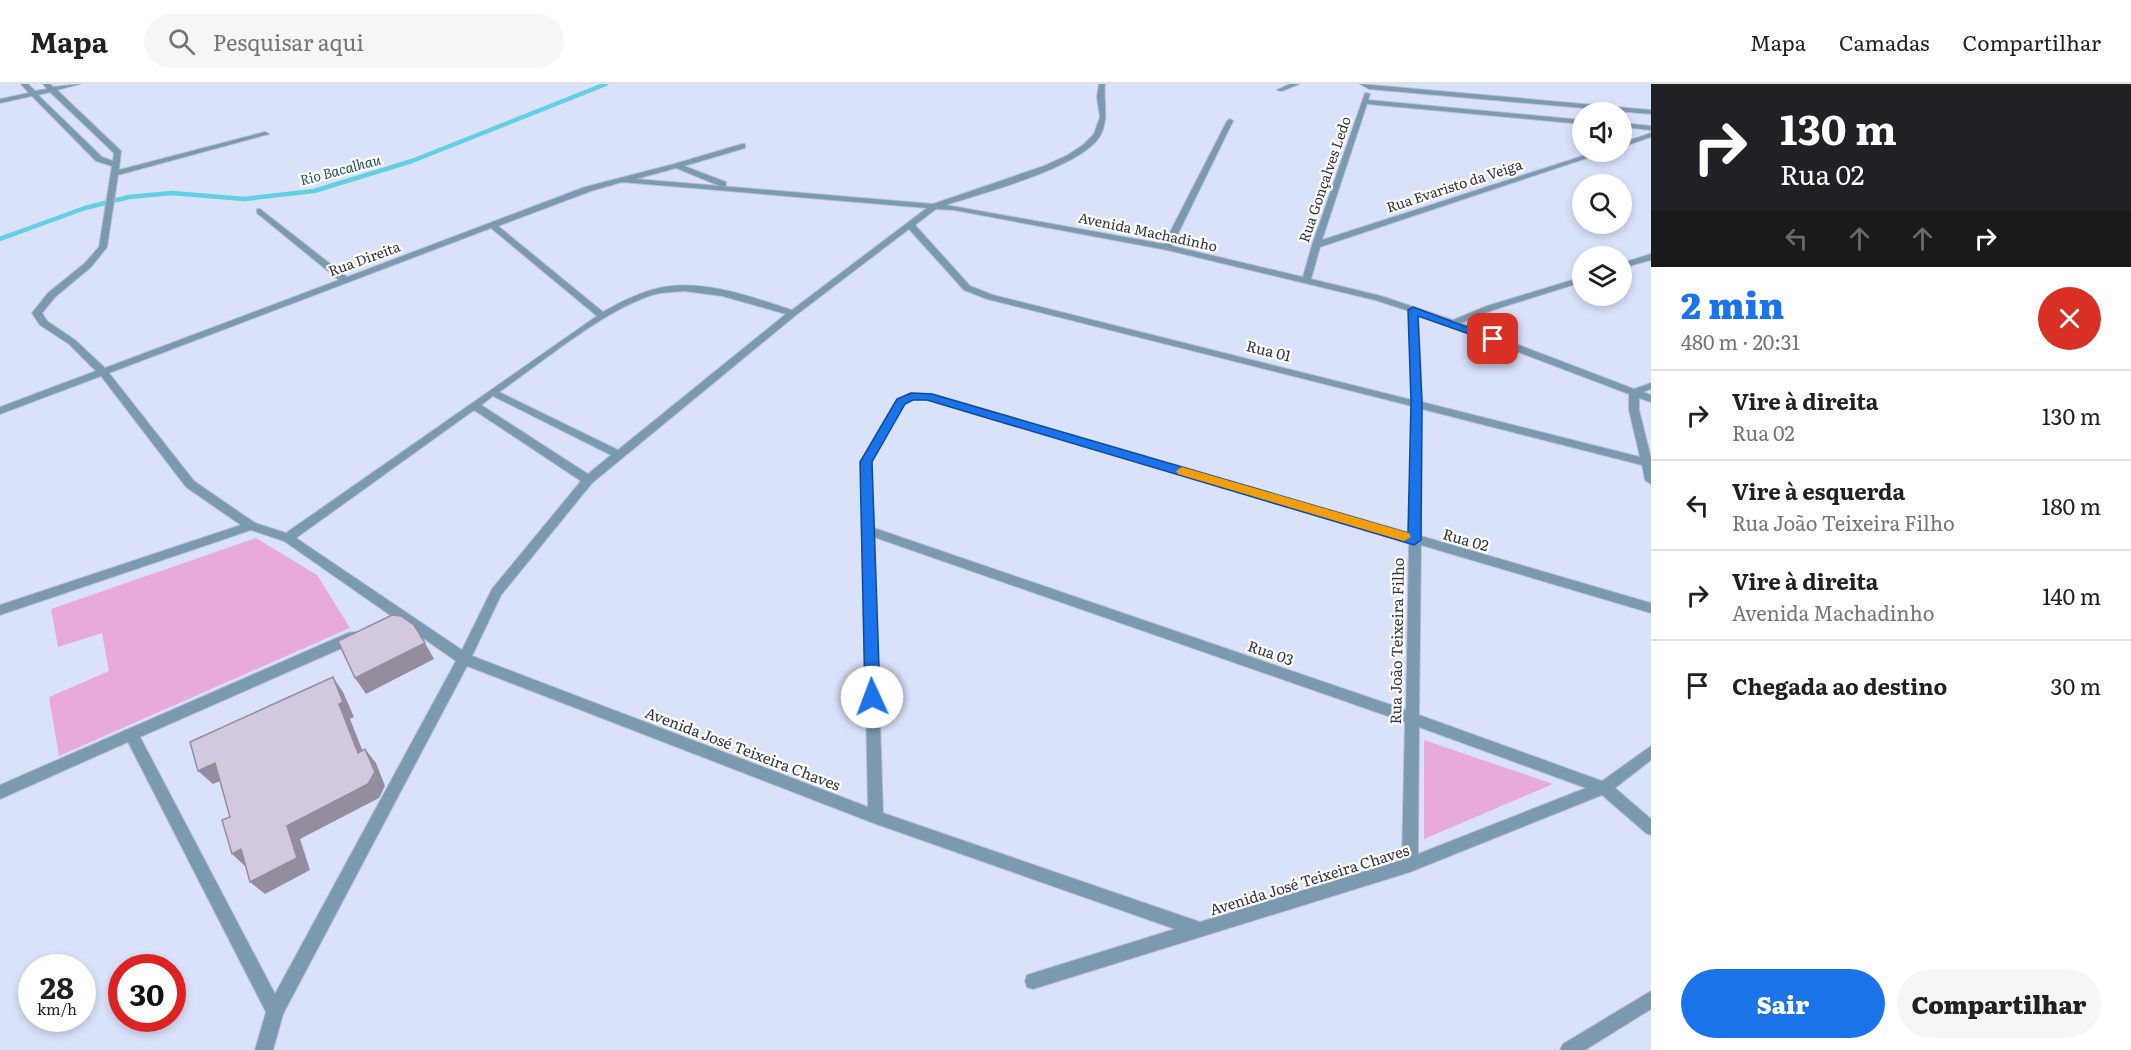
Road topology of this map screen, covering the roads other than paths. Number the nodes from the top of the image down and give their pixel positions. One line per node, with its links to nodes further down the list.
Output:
1 (24, 84): 9 (street)
2 (46, 84): 8 (street)
3 (77, 84): 8 (street)
4 (1102, 84): 27 (street)
5 (1296, 84): 7 (street)
6 (1366, 85): 11 (street, Rua Gonçalves Ledo); 13 (street)
7 (1280, 90)
8 (56, 92): 9 (street); 24 (street)
9 (37, 97): 10 (street); 12 (street); 24 (street)
10 (0, 101)
11 (1365, 102): 15 (street); 31 (street, Rua Gonçalves Ledo)
12 (0, 108)
13 (1651, 112)
14 (1230, 121): 32 (street)
15 (1572, 121)
16 (1632, 126): 17 (street)
17 (1651, 128)
18 (265, 134): 24 (street)
19 (1651, 135): 20 (street)
20 (1632, 142)
21 (742, 146): 23 (street, Rua Direita)
22 (1572, 161): 31 (street, Rua Evaristo da Veiga)
23 (677, 166): 25 (street, Rua Direita); 26 (street)
24 (116, 169): 42 (street, Avenida José Teixeira Chaves)
25 (620, 180): 26 (street, Avenida Machadinho); 29 (street, Rua Direita)
26 (735, 189): 27 (street, Avenida Machadinho)
27 (935, 206): 30 (street); 32 (street, Avenida Machadinho)
28 (260, 211): 35 (street)
29 (492, 225): 35 (street, Rua Direita); 40 (street)
30 (910, 225): 39 (street); 47 (street, Rua 01)
31 (1316, 244): 36 (street, Rua Gonçalves Ledo)
32 (1167, 247): 36 (street, Avenida Machadinho)
33 (1651, 256): 34 (street)
34 (1632, 263)
35 (345, 280): 42 (street, Rua Direita)
36 (1306, 280): 38 (street, Avenida Machadinho)
37 (1572, 282): 41 (street)
38 (1413, 310): 41 (street, Avenida Machadinho); 47 (street, Rua João Teixeira Filho)
39 (793, 313): 40 (street); 50 (street)
40 (603, 316): 44 (street)
41 (1453, 323): 45 (street, Avenida Machadinho)
42 (103, 372): 49 (street, Rua Direita); 54 (street, Avenida José Teixeira Chaves)
43 (1651, 386): 45 (street)
44 (492, 392): 48 (street); 50 (street)
45 (1634, 392): 46 (street, Avenida Machadinho); 51 (street)
46 (1651, 399)
47 (1417, 402): 51 (street, Rua 01); 57 (street, Rua João Teixeira Filho)
48 (474, 405): 52 (street); 56 (street)
49 (0, 411)
50 (619, 455): 52 (street)
51 (1646, 462): 53 (street)
52 (588, 480): 61 (street)
53 (1651, 480)
54 (251, 526): 56 (street, Avenida José Teixeira Chaves); 59 (street)
55 (867, 530): 57 (street, Rua 02); 62 (street, Rua 03); 67 (street)
56 (288, 538): 61 (street, Avenida José Teixeira Chaves)
57 (1414, 540): 58 (street, Rua 02); 62 (street, Rua João Teixeira Filho)
58 (1651, 608)
59 (0, 610)
60 (368, 630): 63 (street)
61 (464, 659): 67 (street, Avenida José Teixeira Chaves); 73 (street)
62 (1412, 718): 65 (street, Rua 03); 69 (street, Rua João Teixeira Filho)
63 (131, 734): 66 (street); 73 (street)
64 (1651, 752): 65 (street, Avenida José Teixeira Chaves)
65 (1604, 788): 68 (street, Rua 03); 69 (street, Avenida José Teixeira Chaves)
66 (0, 792)
67 (876, 817): 70 (street, Avenida José Teixeira Chaves)
68 (1651, 828)
69 (1410, 865): 70 (street, Avenida José Teixeira Chaves)
70 (1200, 930): 71 (street)
71 (1033, 981)
72 (1651, 999): 75 (street)
73 (275, 1011): 74 (street)
74 (264, 1050)
75 (1569, 1050)

